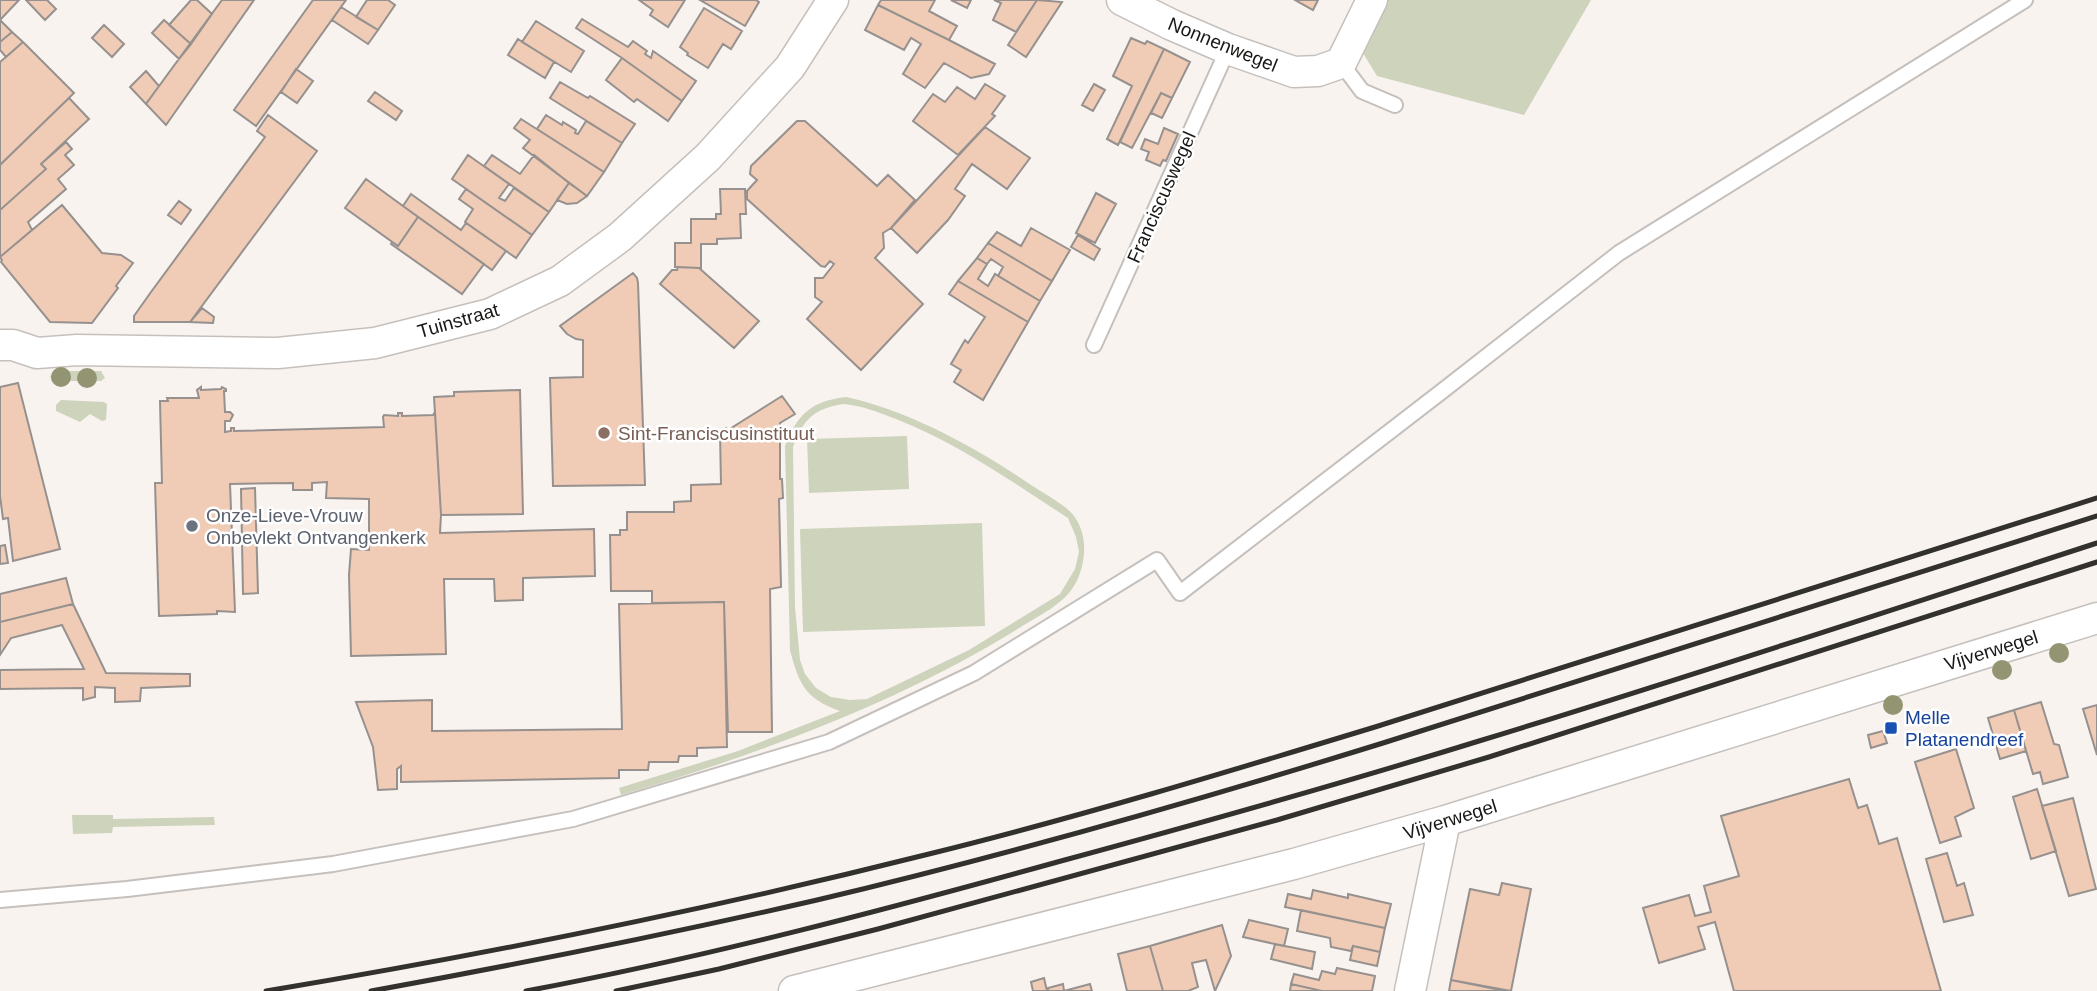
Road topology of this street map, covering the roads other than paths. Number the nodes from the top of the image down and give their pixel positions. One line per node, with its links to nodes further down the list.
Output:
1 (834, 0): 8 (street, Tuinstraat)
2 (1122, 0): 5 (street, Nonnenwegel)
3 (1372, 0): 6 (street)
4 (2025, 0): 12 (lane)
5 (1228, 49): 6 (street, Nonnenwegel); 9 (lane, Franciscuswegel)
6 (1341, 63): 7 (lane)
7 (1395, 105)
8 (0, 345)
9 (1094, 345)
10 (2097, 618): 11 (street, Vijverwegel)
11 (1445, 821): 13 (street, Vijverwegel); 14 (street)
12 (0, 900)
13 (794, 991)
14 (1410, 991)

